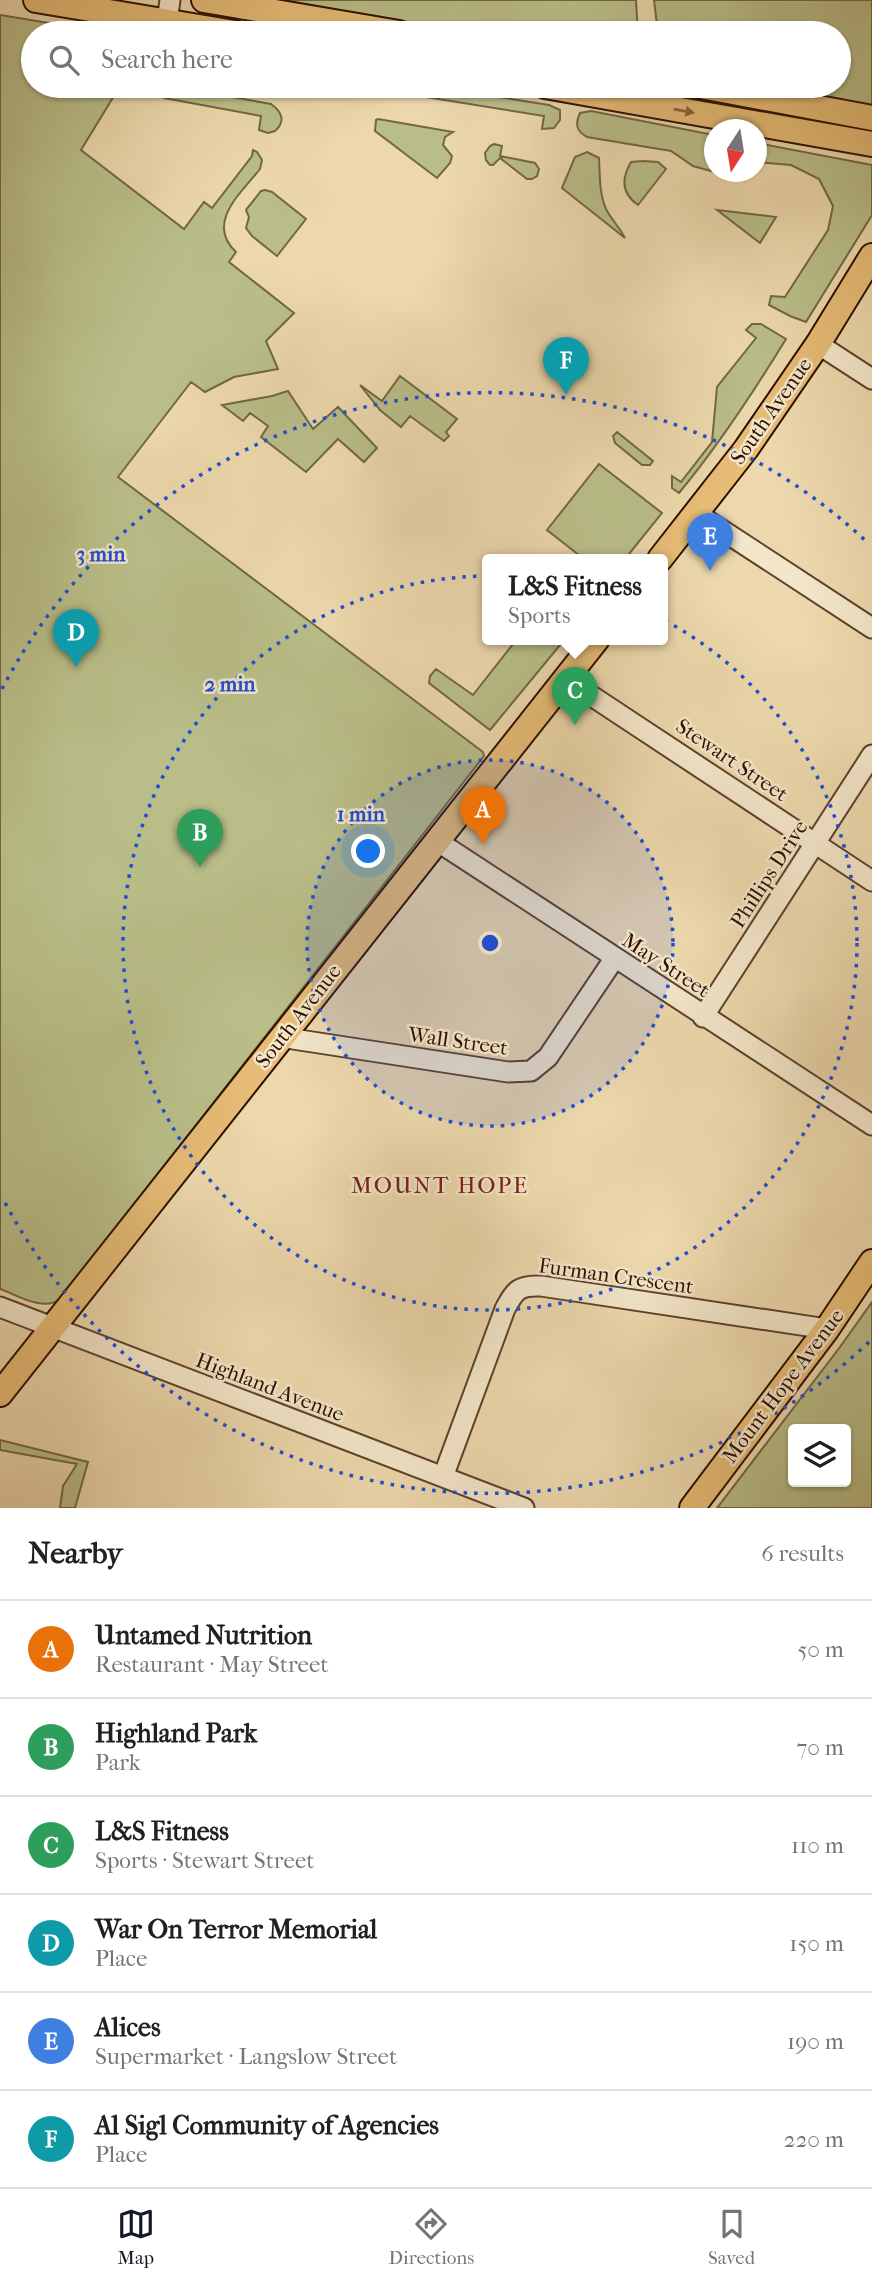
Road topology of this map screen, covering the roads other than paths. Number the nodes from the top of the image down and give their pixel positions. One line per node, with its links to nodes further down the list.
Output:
1 (36, 0): 3 (main road)
2 (204, 0): 5 (main road)
3 (168, 11): 4 (main road)
4 (198, 21)
5 (328, 21)
6 (613, 98): 9 (main road, one-way to 9)
7 (765, 98): 8 (main road)
8 (872, 118)
9 (872, 144)
10 (872, 256): 11 (main road, South Avenue)
11 (818, 344): 12 (street); 13 (main road, South Avenue)
12 (872, 379)
13 (696, 513): 14 (main road, South Avenue); 15 (street)
14 (664, 554)
15 (872, 628)
16 (592, 645): 17 (main road, South Avenue)
17 (566, 679): 19 (main road, South Avenue); 20 (street, Stewart Street)
18 (872, 755): 20 (street, Phillips Drive)
19 (437, 841): 22 (street, May Street); 24 (main road, South Avenue)
20 (815, 844): 21 (street, Stewart Street); 23 (street, Phillips Drive)
21 (872, 881)
22 (614, 959): 23 (street, May Street); 24 (street, Wall Street)
23 (703, 1017): 25 (street, May Street)
24 (280, 1037): 28 (main road, South Avenue)
25 (872, 1125)
26 (872, 1262): 29 (main road, Mount Hope Avenue)
27 (0, 1307): 28 (street, Highland Avenue)
28 (54, 1329): 30 (main road, South Avenue); 31 (street, Highland Avenue)
29 (827, 1329): 31 (street, Furman Crescent); 33 (main road, Mount Hope Avenue)
30 (0, 1394)
31 (443, 1477): 32 (street, Highland Avenue)
32 (524, 1508)
33 (692, 1508)

